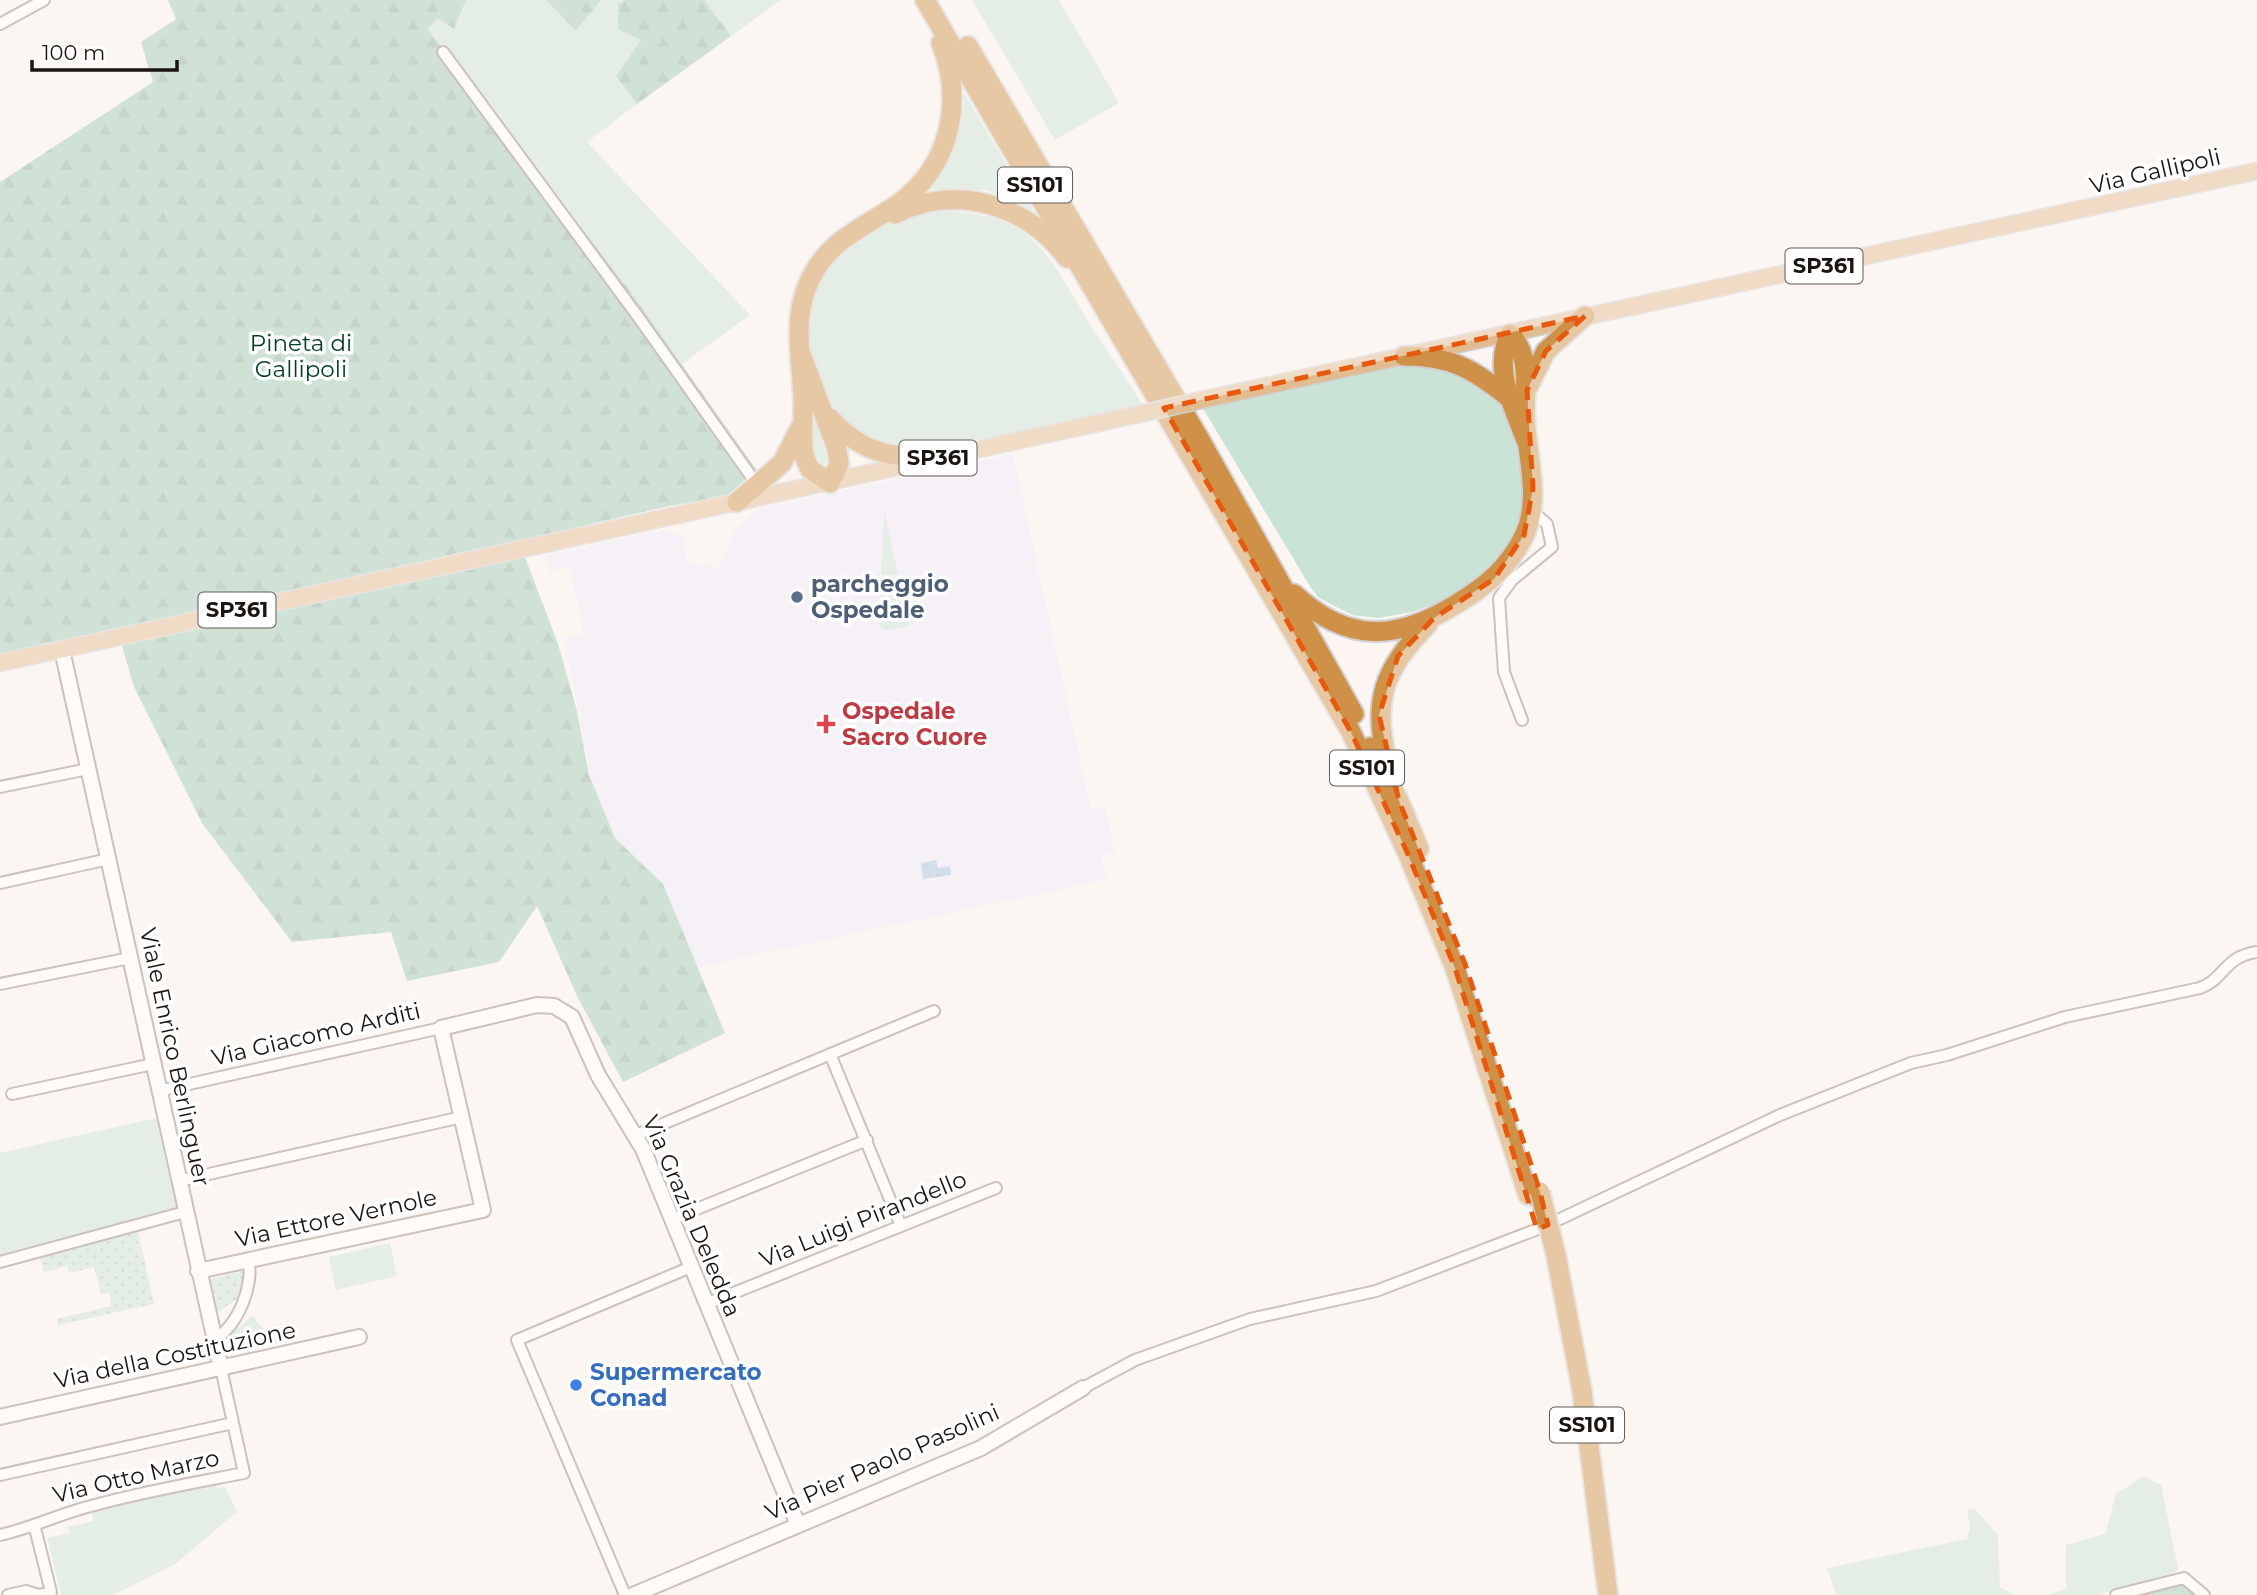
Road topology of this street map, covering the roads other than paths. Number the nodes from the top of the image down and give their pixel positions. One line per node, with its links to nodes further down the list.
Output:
1 (44, 0): 5 (street)
2 (916, 0): 8 (highway)
3 (925, 0): 13 (highway, SS101)
4 (940, 0): 22 (highway, SS101)
5 (0, 24)
6 (443, 52): 19 (street)
7 (2257, 171): 9 (main road, Via Gallipoli / SP361)
8 (841, 242): 11 (highway); 13 (highway)
9 (1585, 316): 10 (main road, SP361); 14 (highway)
10 (1510, 334): 12 (main road, SP361); 14 (highway)
11 (800, 354): 15 (highway); 16 (highway)
12 (1404, 356): 14 (highway); 17 (main road, SP361, bridge)
13 (1142, 371): 46 (highway, SS101)
14 (1517, 394): 21 (highway)
15 (816, 397): 17 (highway); 18 (highway)
16 (803, 421): 18 (highway); 19 (highway)
17 (943, 457): 18 (main road, SP361)
18 (830, 482): 20 (main road, SP361)
19 (758, 486): 20 (highway)
20 (737, 502): 24 (main road, SP361)
21 (1531, 510): 23 (highway); 26 (street)
22 (1281, 581): 23 (highway); 29 (highway, SS101)
23 (1434, 618): 29 (highway)
24 (62, 650): 25 (main road, SP361); 27 (street, Viale Enrico Berlinguer)
25 (0, 663)
26 (1522, 720)
27 (88, 769): 28 (street); 30 (street, Viale Enrico Berlinguer)
28 (0, 787)
29 (1399, 801): 46 (highway, SS101)
30 (109, 859): 31 (street); 33 (street, Viale Enrico Berlinguer)
31 (0, 883)
32 (2257, 952): 59 (street, Via Pier Paolo Pasolini)
33 (130, 958): 34 (street); 38 (street, Viale Enrico Berlinguer)
34 (0, 984)
35 (934, 1011): 37 (street)
36 (441, 1028): 39 (street, Via Giacomo Arditi); 41 (street); 42 (street, Via Grazia Deledda)
37 (830, 1054): 42 (street); 43 (street)
38 (153, 1064): 39 (street, Viale Enrico Berlinguer); 40 (street)
39 (158, 1091): 44 (street, Viale Enrico Berlinguer)
40 (12, 1094)
41 (462, 1117): 44 (street); 51 (street, Via Ettore Vernole)
42 (636, 1135): 48 (street, Via Grazia Deledda)
43 (867, 1140): 48 (street); 49 (street)
44 (178, 1181): 47 (street, Viale Enrico Berlinguer)
45 (996, 1188): 49 (street, Via Luigi Pirandello)
46 (1534, 1193): 50 (highway, SS101)
47 (185, 1212): 52 (street); 54 (street, Viale Enrico Berlinguer)
48 (672, 1219): 53 (street, Via Grazia Deledda)
49 (901, 1226): 55 (street, Via Luigi Pirandello)
50 (1550, 1256): 70 (highway, SS101); 71 (highway, SS101)
51 (248, 1260): 54 (street, Via Ettore Vernole); 57 (street)
52 (0, 1262)
53 (691, 1267): 55 (street, Via Grazia Deledda); 68 (street)
54 (198, 1271): 57 (street, Viale Enrico Berlinguer)
55 (706, 1304): 64 (street, Via Grazia Deledda)
56 (359, 1337): 58 (street, Via della Costituzione)
57 (214, 1339): 58 (street, Viale Enrico Berlinguer)
58 (221, 1368): 60 (street, Via della Costituzione); 61 (street, Viale Enrico Berlinguer)
59 (1083, 1388): 64 (street, Via Pier Paolo Pasolini)
60 (0, 1417)
61 (233, 1423): 62 (street, Viale Enrico Berlinguer); 63 (street)
62 (244, 1473): 65 (street, Via Otto Marzo)
63 (0, 1475)
64 (798, 1525): 69 (street, Via Pier Paolo Pasolini)
65 (35, 1528): 66 (street, Via Otto Marzo); 67 (street)
66 (0, 1535)
67 (8, 1595)
68 (625, 1595)
69 (633, 1595)
70 (1597, 1595)
71 (1608, 1595)
72 (2116, 1595): 73 (street)
73 (2204, 1595)

